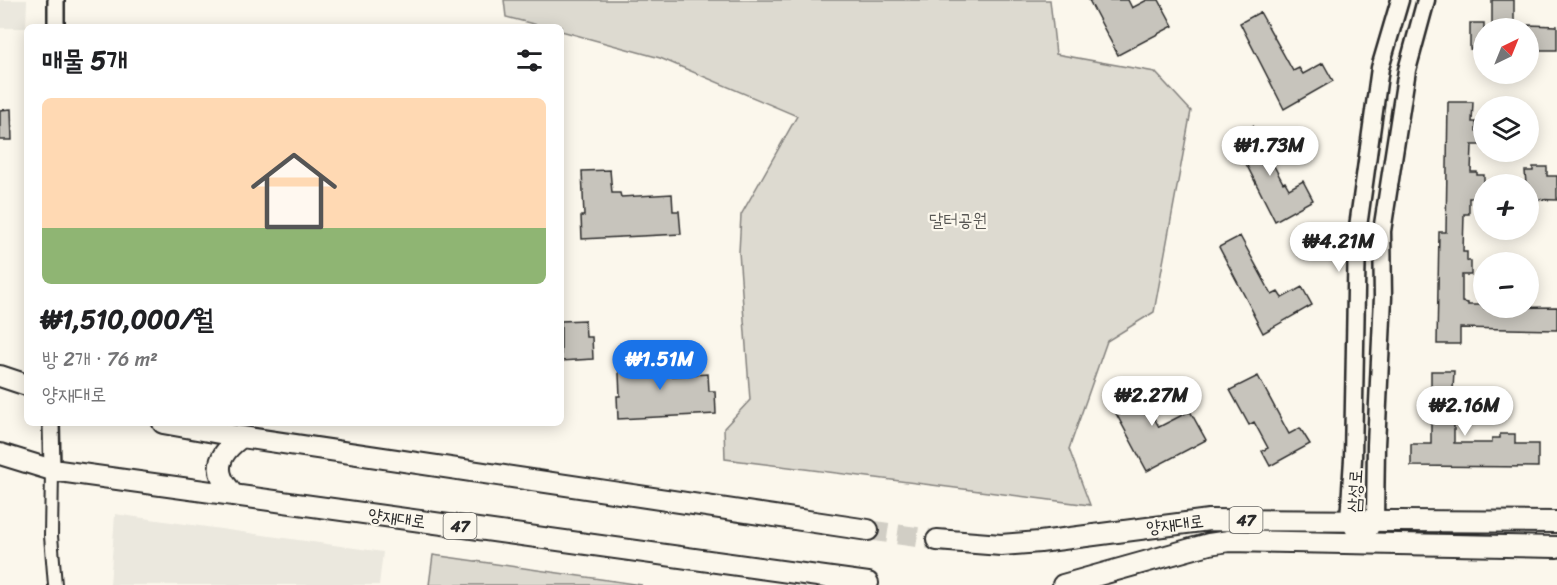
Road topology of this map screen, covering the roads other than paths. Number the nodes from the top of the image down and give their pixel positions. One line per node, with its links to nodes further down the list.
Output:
1 (56, 0): 4 (street)
2 (1400, 0): 13 (main road, 삼성로)
3 (1426, 0): 14 (main road, 삼성로)
4 (57, 24)
5 (0, 376): 6 (main road)
6 (24, 384)
7 (51, 426): 11 (street)
8 (180, 426): 9 (main road)
9 (242, 437): 12 (main road); 16 (main road)
10 (0, 454): 11 (main road, 양재대로 / 47)
11 (52, 470): 12 (main road, 양재대로 / 47); 21 (street)
12 (233, 495): 20 (main road, 양재대로 / 47)
13 (1349, 520): 14 (main road, 양재대로 / 47); 17 (main road, 양재대로 / 47); 18 (main road, 삼성로)
14 (1375, 520): 15 (main road, 양재대로 / 47); 18 (main road, 삼성로)
15 (1557, 522)
16 (868, 530)
17 (937, 540)
18 (1361, 543): 19 (main road, 양재대로 / 47); 22 (main road, 양재대로 / 47)
19 (1557, 547)
20 (868, 583)
21 (55, 585)
22 (1063, 585)

